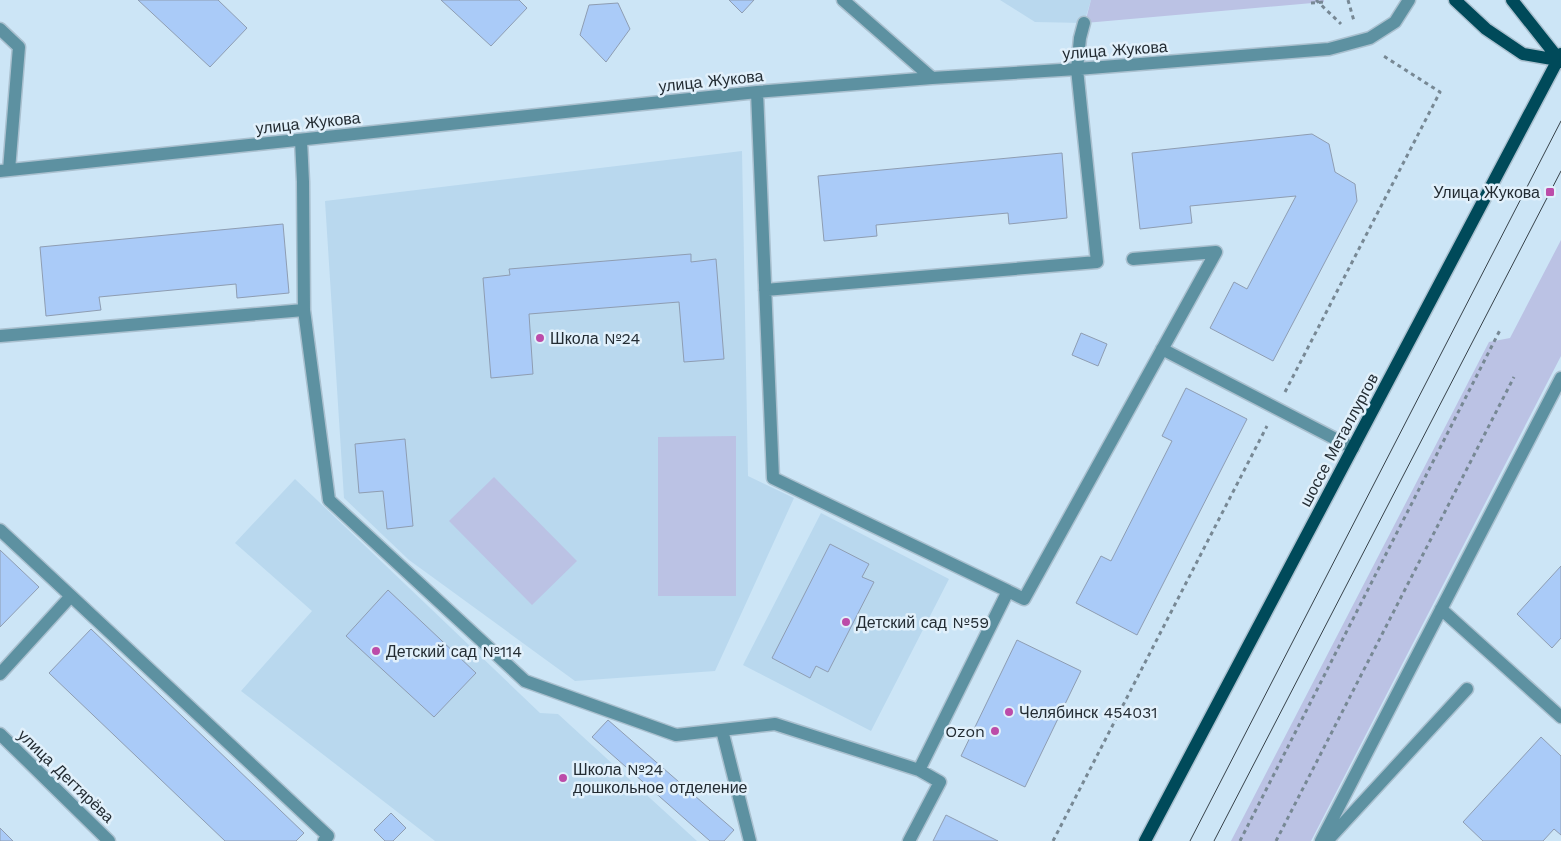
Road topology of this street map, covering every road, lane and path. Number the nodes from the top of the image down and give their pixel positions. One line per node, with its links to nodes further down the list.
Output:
1 (843, 0): 13 (street)
2 (1324, 0): 6 (path)
3 (1409, 0): 10 (street, улица Жукова)
4 (1455, 0): 11 (main road)
5 (1512, 0): 11 (main road)
6 (1318, 1): 7 (path); 10 (path)
7 (1311, 3)
8 (1084, 23): 12 (street)
9 (0, 29): 16 (street)
10 (1359, 41): 12 (street, улица Жукова); 25 (path)
11 (1560, 59): 26 (main road, шоссе Металлургов)
12 (1077, 69): 13 (street, улица Жукова); 18 (street)
13 (932, 78): 14 (street, улица Жукова)
14 (757, 92): 15 (street, улица Жукова); 18 (street)
15 (301, 140): 16 (street, улица Жукова); 19 (street)
16 (4, 171)
17 (1133, 259): 22 (street)
18 (765, 290): 28 (street)
19 (304, 310): 21 (street); 34 (street)
20 (1500, 330): 43 (path)
21 (0, 336)
22 (1162, 349): 25 (street); 28 (street)
23 (1514, 376): 44 (path)
24 (1560, 383): 30 (street)
25 (1277, 408): 26 (street); 41 (path)
26 (1353, 448): 42 (main road, шоссе Металлургов)
27 (0, 530): 29 (street)
28 (1008, 591): 36 (street)
29 (71, 596): 31 (street); 38 (street)
30 (1441, 609): 33 (street); 45 (street)
31 (0, 674)
32 (1467, 689): 46 (street)
33 (1561, 716)
34 (722, 730): 36 (street); 39 (street)
35 (0, 734): 37 (street, улица Дегтярёва)
36 (919, 770): 40 (street)
37 (109, 841)
38 (324, 841)
39 (750, 841)
40 (909, 841)
41 (1054, 841)
42 (1145, 841)
43 (1240, 841)
44 (1276, 841)
45 (1321, 841)
46 (1327, 841)

